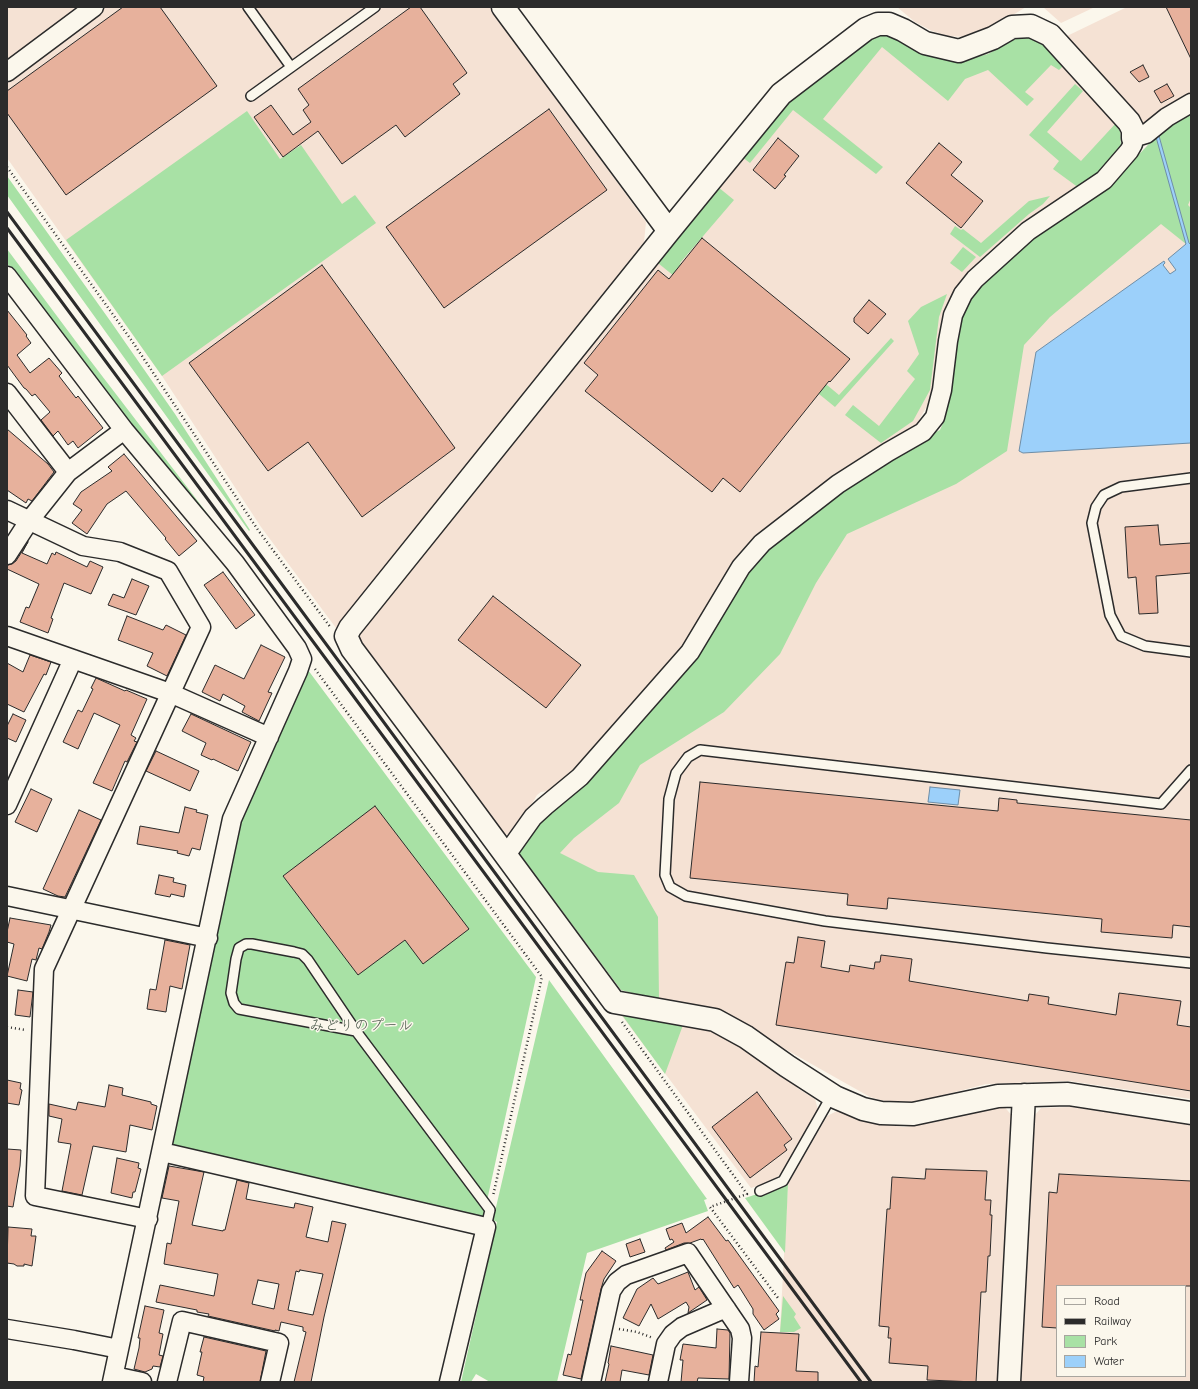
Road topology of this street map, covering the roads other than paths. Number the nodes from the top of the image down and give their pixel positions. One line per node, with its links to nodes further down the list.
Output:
1 (94, 7): 6 (street)
2 (248, 7): 5 (lane)
3 (375, 7): 5 (lane)
4 (503, 7): 10 (street)
5 (291, 67): 7 (lane)
6 (7, 72)
7 (251, 96)
8 (1191, 103): 9 (street)
9 (1134, 138): 10 (street); 26 (street)
10 (669, 231): 26 (street)
11 (7, 276): 13 (street)
12 (7, 393): 14 (street)
13 (124, 430): 14 (street); 23 (street)
14 (68, 472): 17 (street)
15 (1191, 478): 20 (lane)
16 (7, 510): 17 (street)
17 (29, 521): 18 (street); 22 (street)
18 (7, 555)
19 (7, 636): 21 (street)
20 (1191, 652)
21 (73, 659): 22 (street); 25 (street)
22 (170, 693): 23 (street); 28 (street)
23 (269, 737): 29 (street)
24 (1191, 770): 30 (lane)
25 (7, 805)
26 (506, 856): 33 (street)
27 (7, 896): 28 (street)
28 (72, 910): 29 (street); 38 (street)
29 (208, 938): 35 (street)
30 (1191, 962)
31 (356, 1031): 31 (lane); 37 (lane)
32 (1024, 1095): 33 (street); 34 (street); 50 (street)
33 (832, 1096): 36 (lane)
34 (1191, 1113)
35 (162, 1152): 37 (street); 38 (street)
36 (760, 1191)
37 (488, 1218): 46 (street)
38 (148, 1219): 41 (street)
39 (726, 1308): 47 (street); 48 (street); 49 (street)
40 (7, 1329): 41 (street)
41 (119, 1350): 42 (street)
42 (113, 1379): 43 (street)
43 (142, 1382)
44 (167, 1382): 45 (street)
45 (270, 1382)
46 (449, 1382)
47 (591, 1382)
48 (658, 1382)
49 (739, 1382)
50 (1009, 1382)

